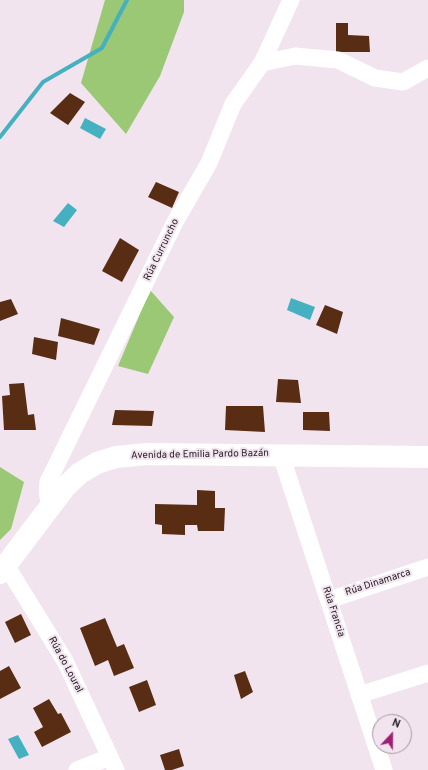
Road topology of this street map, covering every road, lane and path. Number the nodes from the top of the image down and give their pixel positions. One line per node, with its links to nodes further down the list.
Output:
1 (291, 0): 2 (street, Rúa Curruncho)
2 (262, 63): 3 (street); 6 (street, Rúa Curruncho)
3 (428, 68)
4 (281, 454): 5 (street, Avenida de Emilia Pardo Bazán); 6 (street, Avenida de Emilia Pardo Bazán); 9 (street, Rúa Francia)
5 (428, 457)
6 (52, 505): 8 (street, Avenida de Emilia Pardo Bazán)
7 (428, 567): 9 (street, Rúa Dinamarca)
8 (3, 569): 12 (street, Rúa do Loural)
9 (329, 600): 11 (street, Rúa Francia)
10 (428, 673): 11 (street)
11 (359, 695): 14 (street, Rúa Francia)
12 (113, 764): 13 (street)
13 (77, 770)
14 (384, 770)

